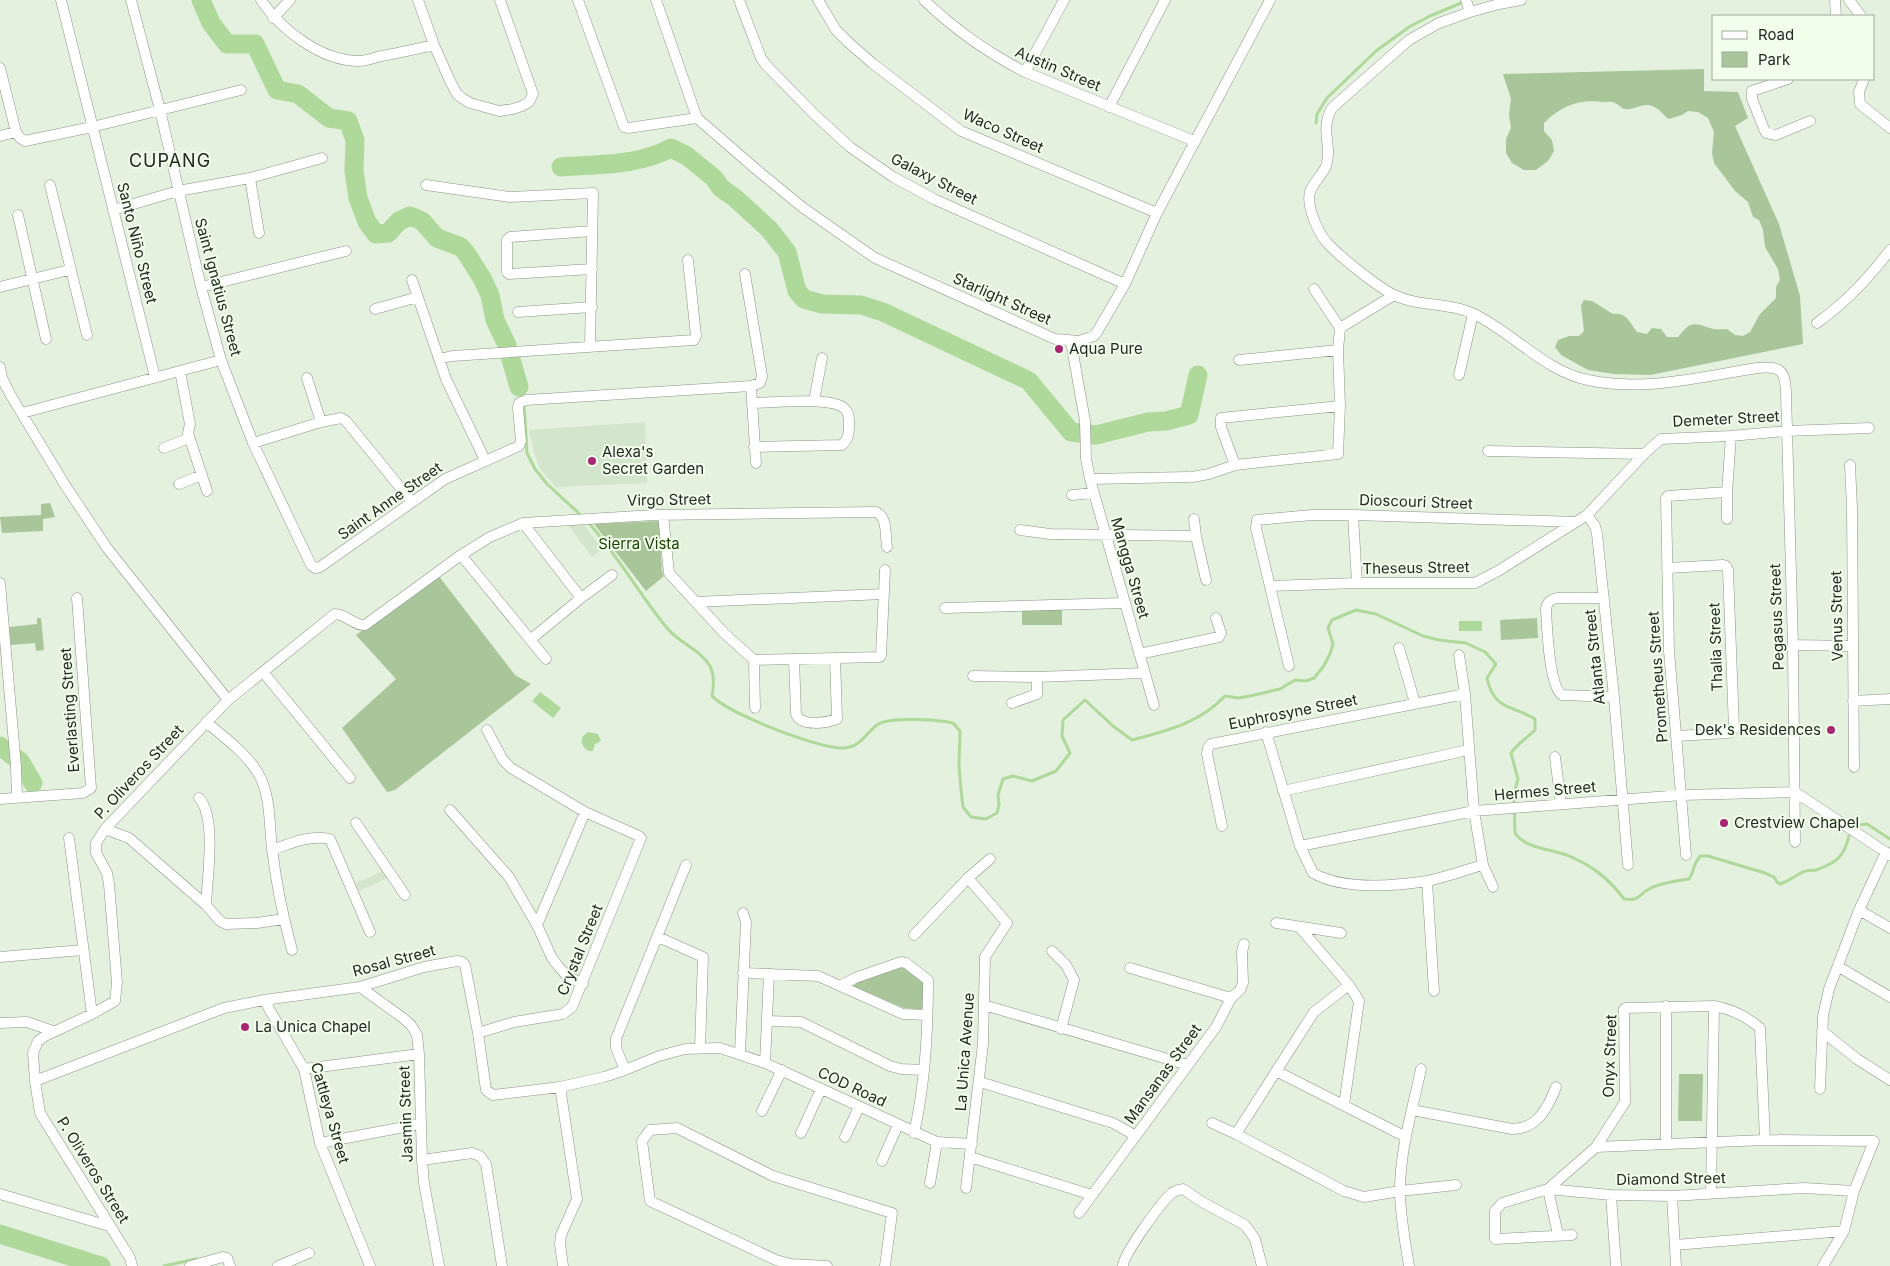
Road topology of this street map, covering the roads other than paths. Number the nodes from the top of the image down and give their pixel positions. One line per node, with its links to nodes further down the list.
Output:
1 (61, 0): 34 (street, Santo Niño Street)
2 (131, 0): 30 (street, Saint Ignatius Street)
3 (261, 0): 22 (street)
4 (290, 0): 22 (street)
5 (418, 0): 23 (street)
6 (500, 0): 23 (street)
7 (578, 0): 31 (street)
8 (656, 0): 31 (street)
9 (739, 0): 56 (street, Galaxy Street)
10 (818, 0): 44 (street, Waco Street)
11 (924, 0): 25 (street, Austin Street)
12 (1064, 0): 25 (street)
13 (1165, 0): 29 (street)
14 (1270, 0): 37 (street)
15 (1466, 0): 19 (street)
16 (1521, 0): 19 (street)
17 (1835, 0): 20 (street)
18 (1849, 0): 21 (street)
19 (1470, 12): 60 (street)
20 (1836, 15)
21 (1860, 15)
22 (273, 18): 23 (street)
23 (434, 45)
24 (0, 68): 35 (street)
25 (1025, 72): 29 (street, Austin Street)
26 (1785, 80): 32 (street)
27 (1864, 80): 33 (street)
28 (241, 90): 30 (street)
29 (1109, 107): 37 (street, Austin Street)
30 (160, 110): 34 (street); 42 (street, Saint Ignatius Street)
31 (697, 118): 70 (street, Starlight Street)
32 (1810, 120)
33 (1890, 127)
34 (92, 128): 35 (street); 43 (street, Santo Niño Street)
35 (18, 135): 36 (street)
36 (0, 136)
37 (1194, 141): 44 (street)
38 (322, 158): 39 (street)
39 (250, 178): 42 (street); 47 (street)
40 (50, 185): 52 (street)
41 (426, 185): 46 (street)
42 (178, 191): 43 (street); 58 (street, Saint Ignatius Street)
43 (113, 210): 80 (street, Santo Niño Street)
44 (1157, 213): 56 (street)
45 (18, 215): 54 (street)
46 (592, 231): 51 (street); 51 (street)
47 (259, 233)
48 (346, 250): 58 (street)
49 (1890, 250): 66 (street)
50 (688, 260): 71 (street)
51 (592, 269): 62 (street)
52 (70, 270): 54 (street); 68 (street)
53 (745, 274): 82 (street)
54 (32, 279): 57 (street); 69 (street)
55 (412, 280): 61 (street)
56 (1125, 284): 70 (street)
57 (0, 287)
58 (201, 287): 75 (street, Saint Ignatius Street)
59 (1314, 289): 67 (street)
60 (1394, 295): 65 (street); 67 (street)
61 (418, 297): 63 (street); 74 (street)
62 (592, 308): 64 (street); 71 (street)
63 (375, 309)
64 (518, 312)
65 (1473, 314): 79 (street); 89 (street, Pegasus Street)
66 (1817, 323)
67 (1340, 328): 72 (street)
68 (87, 335)
69 (46, 339)
70 (1071, 342): 102 (street, Mangga Street)
71 (590, 346): 74 (street)
72 (1338, 350): 76 (street); 85 (street)
73 (822, 358): 83 (street)
74 (439, 359): 97 (street)
75 (221, 360): 78 (street); 92 (street, Saint Ignatius Street)
76 (1239, 360)
77 (0, 367): 86 (street)
78 (180, 370): 80 (street); 91 (street)
79 (1459, 375)
80 (155, 377): 86 (street)
81 (307, 378): 87 (street)
82 (756, 384): 84 (street); 97 (street, Saint Anne Street)
83 (814, 401): 84 (street); 93 (street)
84 (753, 403): 93 (street)
85 (1340, 406): 99 (street); 99 (street)
86 (22, 413): 156 (street)
87 (321, 422): 92 (street); 108 (street)
88 (1870, 428): 89 (street, Demeter Street)
89 (1786, 431): 90 (street, Demeter Street); 139 (street, Pegasus Street)
90 (1732, 436): 96 (street, Demeter Street); 105 (street)
91 (189, 438): 94 (street); 101 (street)
92 (253, 443): 121 (street, Saint Ignatius Street)
93 (754, 447): 98 (street)
94 (164, 448)
95 (1488, 451): 96 (street)
96 (1644, 454): 111 (street, Demeter Street)
97 (485, 460): 108 (street, Saint Anne Street)
98 (756, 463)
99 (1235, 465): 102 (street)
100 (1850, 465): 140 (street, Venus Street)
101 (202, 475): 103 (street); 104 (street)
102 (1090, 479): 106 (street, Mangga Street)
103 (179, 484)
104 (207, 491)
105 (1727, 492): 112 (street); 122 (street, Prometheus Street)
106 (1094, 493): 107 (street); 117 (street, Mangga Street)
107 (1072, 495)
108 (412, 502): 121 (street, Saint Anne Street)
109 (663, 515): 115 (street, Virgo Street); 119 (street, Virgo Street); 134 (street)
110 (1352, 515): 114 (street, Dioscouri Street); 128 (street); 129 (street, Dioscouri Street)
111 (1586, 515): 114 (street, Theseus Street); 133 (street, Atlanta Street)
112 (1727, 518)
113 (1194, 519): 118 (street)
114 (1576, 522): 128 (street, Theseus Street)
115 (523, 523): 120 (street, Virgo Street); 132 (street)
116 (1020, 530): 117 (street)
117 (1105, 534): 118 (street); 135 (street, Mangga Street)
118 (1196, 536): 126 (street)
119 (887, 547)
120 (461, 555): 124 (street, Virgo Street); 138 (street)
121 (314, 568)
122 (1667, 568): 165 (street, Prometheus Street); 165 (street, Thalia Street)
123 (885, 570): 130 (street)
124 (437, 573): 149 (street, P. Oliveros Street)
125 (612, 575): 132 (street)
126 (1206, 580)
127 (0, 583): 173 (street)
128 (1357, 583): 129 (street, Theseus Street)
129 (1270, 586): 148 (street)
130 (884, 594): 134 (street); 144 (street)
131 (77, 598): 173 (street, Everlasting Street)
132 (581, 598): 138 (street)
133 (1604, 598): 154 (street, Atlanta Street); 154 (street)
134 (695, 602): 147 (street)
135 (1124, 603): 136 (street); 142 (street, Mangga Street)
136 (945, 608)
137 (1216, 618): 142 (street)
138 (530, 640): 145 (street)
139 (1793, 645): 140 (street); 171 (street, Pegasus Street)
140 (1853, 646): 157 (street, Venus Street)
141 (1399, 648): 159 (street)
142 (1139, 654): 150 (street, Mangga Street)
143 (1458, 655): 153 (street)
144 (835, 658): 146 (street); 146 (street)
145 (546, 659)
146 (794, 659): 147 (street)
147 (754, 660): 161 (street)
148 (1290, 666)
149 (264, 672): 156 (street, P. Oliveros Street); 169 (street)
150 (1144, 672): 152 (street); 160 (street, Mangga Street)
151 (973, 676): 152 (street)
152 (1037, 677): 158 (street)
153 (1465, 694): 159 (street, Euphrosyne Street); 166 (street)
154 (1614, 697): 176 (street, Atlanta Street)
155 (1890, 699): 157 (street)
156 (228, 700): 162 (street, P. Oliveros Street)
157 (1853, 701): 168 (street, Venus Street)
158 (1012, 703)
159 (1415, 703): 164 (street, Euphrosyne Street)
160 (1154, 705)
161 (755, 708)
162 (206, 722): 183 (street, P. Oliveros Street); 187 (street)
163 (487, 730): 179 (street)
164 (1266, 732): 170 (street); 182 (street, Euphrosyne Street)
165 (1676, 736): 172 (street, Prometheus Street)
166 (1468, 750): 170 (street); 180 (street)
167 (1555, 757): 177 (street)
168 (1854, 767)
169 (350, 778)
170 (1283, 790): 186 (street)
171 (1795, 792): 172 (street, Hermes Street); 185 (street, Pegasus Street); 188 (street)
172 (1682, 795): 176 (street, Hermes Street); 189 (street, Prometheus Street)
173 (17, 797): 175 (street, Everlasting Street)
174 (199, 798): 198 (street)
175 (0, 799)
176 (1622, 799): 177 (street, Hermes Street); 193 (street, Atlanta Street)
177 (1561, 804): 180 (street, Hermes Street)
178 (450, 810): 203 (street)
179 (585, 812): 203 (street); 219 (street, Crystal Street)
180 (1474, 812): 186 (street, Hermes Street); 192 (street)
181 (356, 823): 197 (street)
182 (1222, 826)
183 (105, 829): 198 (street); 230 (street, P. Oliveros Street)
184 (69, 838): 211 (street)
185 (1795, 842)
186 (1300, 846): 195 (street)
187 (272, 850): 201 (street); 206 (street)
188 (1888, 853): 199 (street)
189 (1686, 855)
190 (990, 859): 194 (street)
191 (686, 864): 209 (street)
192 (1483, 865): 195 (street); 196 (street)
193 (1628, 865)
194 (968, 878): 208 (street); 227 (street, La Unica Avenue)
195 (1427, 880): 223 (street)
196 (1493, 887)
197 (405, 895)
198 (206, 905): 201 (street)
199 (1859, 910): 205 (street); 215 (street)
200 (742, 913): 217 (street)
201 (284, 919): 212 (street)
202 (1276, 923): 204 (street)
203 (537, 925): 219 (street)
204 (1300, 928): 207 (street); 220 (street)
205 (1890, 928)
206 (370, 932)
207 (1340, 933)
208 (914, 935)
209 (658, 937): 238 (street); 246 (street)
210 (1244, 944): 224 (street, Mansanas Street)
211 (83, 950): 214 (street); 230 (street)
212 (292, 950)
213 (1052, 951): 234 (street)
214 (0, 956)
215 (1839, 967): 225 (street); 236 (street)
216 (1130, 968): 224 (street)
217 (743, 973): 218 (street); 240 (street)
218 (769, 974): 221 (street); 232 (street)
219 (583, 984): 237 (street, Crystal Street)
220 (1349, 985): 249 (street); 257 (street)
221 (840, 986): 231 (street); 231 (street)
222 (360, 987): 226 (street, Rosal Street); 237 (street, Rosal Street); 241 (street, Jasmin Street)
223 (1434, 991)
224 (1231, 998): 243 (street, Mansanas Street)
225 (1890, 998)
226 (264, 1000): 245 (street, Cattleya Street); 251 (street, Rosal Street)
227 (984, 1005): 234 (street); 252 (street, La Unica Avenue)
228 (1666, 1006): 229 (street, Onyx Street); 275 (street); 276 (street, Onyx Street)
229 (1714, 1006): 270 (street, Onyx Street); 272 (street)
230 (92, 1014): 235 (street, P. Oliveros Street)
231 (927, 1015): 248 (street)
232 (767, 1021): 242 (street); 248 (street)
233 (0, 1023): 235 (street)
234 (1061, 1029): 243 (street)
235 (53, 1031): 251 (street, P. Oliveros Street)
236 (1822, 1031): 250 (street); 256 (street)
237 (478, 1033): 253 (street, Rosal Street)
238 (700, 1048): 239 (street, Rosal Street); 246 (street, Rosal Street)
239 (720, 1048): 240 (street, COD Road)
240 (740, 1053): 242 (street, COD Road)
241 (419, 1054): 245 (street); 262 (street, Jasmin Street)
242 (765, 1063): 247 (street, COD Road)
243 (1188, 1065): 267 (street, Mansanas Street)
244 (1421, 1069): 259 (street)
245 (304, 1070): 273 (street, Cattleya Street)
246 (625, 1070): 253 (street, Rosal Street)
247 (782, 1070): 255 (street, COD Road); 260 (street)
248 (924, 1070): 265 (street)
249 (1276, 1071): 257 (street); 266 (street)
250 (1890, 1080)
251 (35, 1081): 292 (street, P. Oliveros Street)
252 (980, 1082): 267 (street); 274 (street, La Unica Avenue)
253 (560, 1087): 305 (street)
254 (1556, 1087): 259 (street)
255 (821, 1089): 258 (street, COD Road); 264 (street)
256 (1820, 1089)
257 (1344, 1105): 269 (street)
258 (859, 1107): 263 (street, COD Road); 268 (street)
259 (1412, 1110): 269 (street)
260 (762, 1112)
261 (1212, 1123): 266 (street)
262 (420, 1124): 273 (street); 278 (street, Jasmin Street)
263 (898, 1125): 265 (street, COD Road); 279 (street)
264 (801, 1132)
265 (914, 1133): 271 (street, COD Road)
266 (1236, 1134): 284 (street)
267 (1136, 1136): 289 (street, Mansanas Street)
268 (845, 1137)
269 (1406, 1137): 284 (street)
270 (1765, 1140): 272 (street); 285 (street)
271 (937, 1142): 274 (street, COD Road); 280 (street)
272 (1713, 1142): 275 (street); 288 (street)
273 (320, 1143): 302 (street, Cattleya Street)
274 (972, 1144): 277 (street, La Unica Avenue)
275 (1666, 1144): 276 (street)
276 (1596, 1147): 283 (street, Onyx Street)
277 (970, 1157): 282 (street, La Unica Avenue); 289 (street)
278 (422, 1160): 303 (street, Jasmin Street); 304 (street)
279 (882, 1161)
280 (930, 1183)
281 (1456, 1185): 284 (street)
282 (966, 1188)
283 (1548, 1189): 287 (street, Diamond Street); 294 (street); 294 (street, Diamond Street)
284 (1400, 1190): 310 (street)
285 (1854, 1191): 288 (street, Diamond Street); 293 (street)
286 (0, 1194): 292 (street)
287 (1611, 1194): 290 (street, Diamond Street); 311 (street)
288 (1711, 1194): 290 (street, Diamond Street)
289 (1092, 1195): 291 (street, Mansanas Street)
290 (1672, 1196): 296 (street)
291 (1079, 1213)
292 (109, 1226): 298 (street, P. Oliveros Street)
293 (1844, 1231): 296 (street); 313 (street)
294 (1558, 1235): 295 (street)
295 (1572, 1235)
296 (1675, 1245): 312 (street)
297 (309, 1252): 301 (street)
298 (131, 1262)
299 (190, 1266): 300 (street)
300 (230, 1266)
301 (278, 1266)
302 (370, 1266)
303 (439, 1266)
304 (502, 1266)
305 (563, 1266)
306 (827, 1266): 307 (street)
307 (885, 1266)
308 (1124, 1266): 309 (street)
309 (1262, 1266)
310 (1409, 1266)
311 (1616, 1266)
312 (1676, 1266)
313 (1823, 1266)

